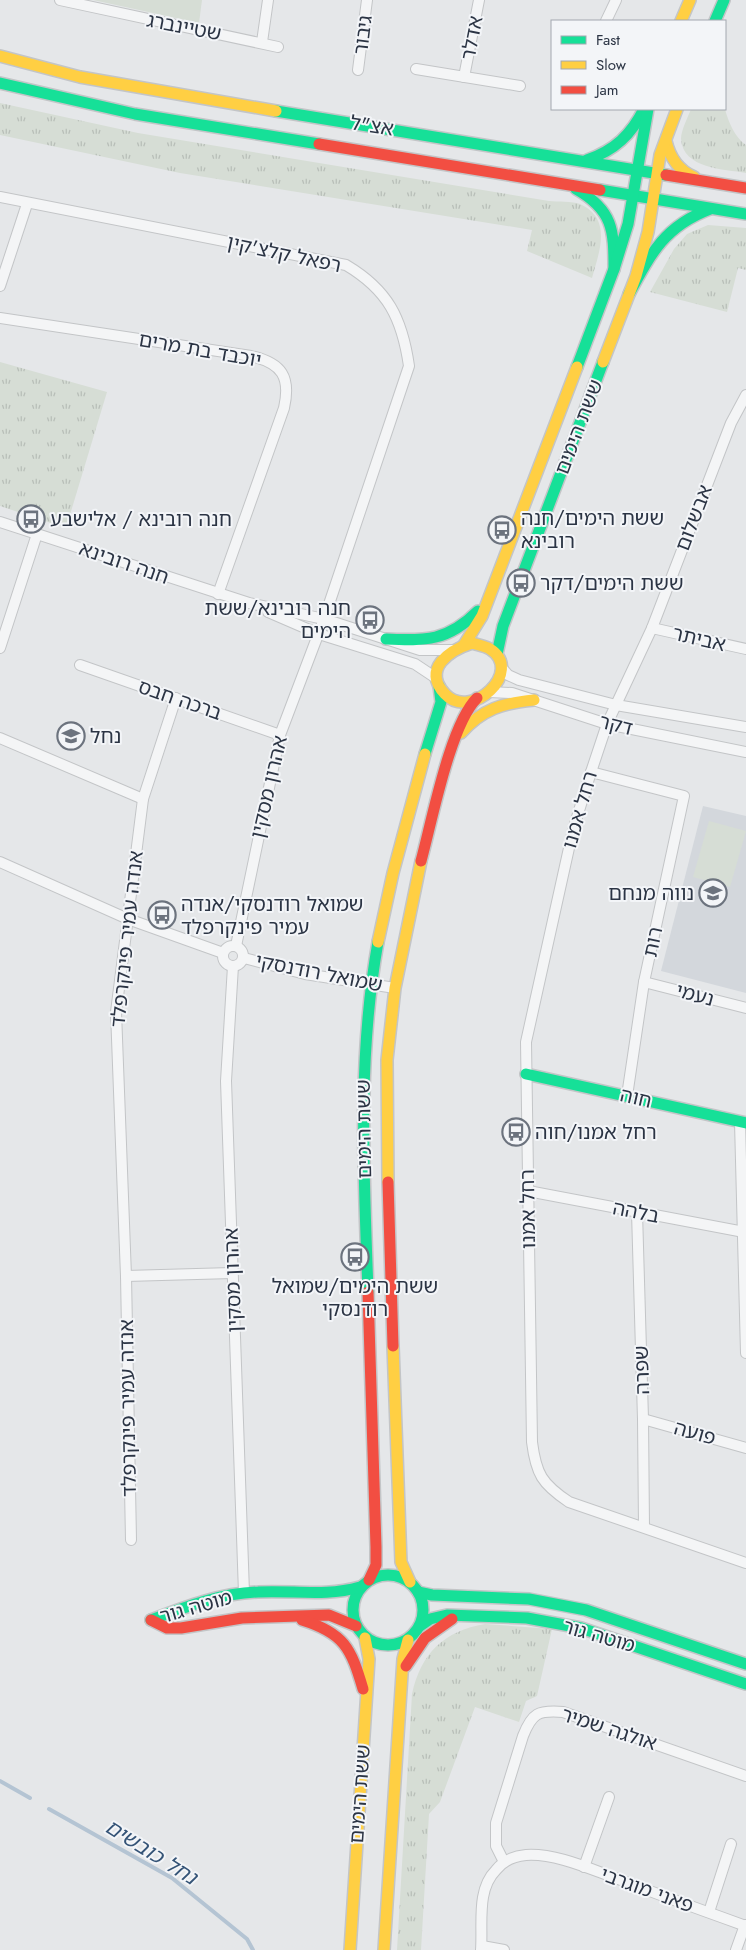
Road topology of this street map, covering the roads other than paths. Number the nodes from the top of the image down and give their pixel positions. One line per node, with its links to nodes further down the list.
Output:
1 (60, 0): 11 (street, שטיינברג)
2 (268, 0): 11 (street)
3 (367, 0): 15 (street, גיבור)
4 (480, 0): 16 (street, אדלר)
5 (616, 0): 8 (street)
6 (690, 0): 9 (main road)
7 (724, 0): 10 (main road)
8 (606, 20)
9 (681, 20)
10 (715, 20)
11 (262, 42): 12 (street, שטיינברג)
12 (278, 47)
13 (0, 56): 23 (main road, אצ"ל)
14 (416, 69): 16 (street)
15 (358, 70)
16 (464, 77): 18 (street)
17 (0, 83): 27 (main road, אצ"ל)
18 (520, 86)
19 (643, 110): 23 (main road)
20 (648, 110): 24 (main road, ששת הימים)
21 (677, 110): 22 (main road, ששת הימים)
22 (666, 140): 25 (main road, ששת הימים); 26 (main road)
23 (582, 161): 24 (main road, אצ"ל)
24 (636, 170): 25 (main road, אצ"ל); 29 (main road, ששת הימים)
25 (656, 173): 26 (main road, אצ"ל); 31 (main road, ששת הימים)
26 (705, 181): 28 (main road, אצ"ל)
27 (565, 184): 29 (main road, אצ"ל); 35 (main road)
28 (746, 188)
29 (633, 195): 31 (main road, אצ"ל); 35 (main road, ששת הימים)
30 (0, 197): 32 (street, רפאל קלצ'קין)
31 (654, 199): 33 (main road, אצ"ל); 37 (main road, ששת הימים)
32 (27, 204): 36 (street); 45 (street, רפאל קלצ'קין)
33 (712, 208): 34 (main road, אצ"ל); 37 (main road)
34 (746, 214)
35 (614, 269): 42 (main road, ששת הימים)
36 (0, 286)
37 (629, 294): 52 (main road, ששת הימים)
38 (0, 318): 43 (street, יוכבד בת מרים)
39 (746, 395): 46 (street, אבשלום)
40 (0, 522): 41 (street, חנה רובינא)
41 (38, 534): 43 (street, חנה רובינא); 49 (street)
42 (493, 586): 48 (main road); 50 (main road, ששת הימים)
43 (218, 594): 44 (street, חנה רובינא)
44 (248, 603): 45 (street, חנה רובינא); 47 (street, חנה רובינא)
45 (324, 619): 47 (street, רפאל קלצ'קין); 48 (street, חנה רובינא)
46 (652, 628): 51 (street, אביתר); 60 (street, אבשלום)
47 (319, 634): 55 (street, חנה רובינא); 63 (street, אהרון מסקין)
48 (386, 639): 50 (street, חנה רובינא)
49 (0, 648)
50 (460, 648): 52 (main road); 55 (main road)
51 (746, 649)
52 (497, 654): 54 (main road)
53 (80, 665): 57 (street, ברכה חבס)
54 (502, 668): 56 (main road); 60 (street, דקר)
55 (437, 682): 58 (main road); 76 (main road, ששת הימים)
56 (489, 692): 58 (main road); 59 (street, דקר)
57 (176, 698): 63 (street, ברכה חבס); 68 (street, אנדה עמיר פינקרפלד)
58 (477, 698): 65 (main road, ששת הימים)
59 (534, 700): 61 (street, דקר); 65 (main road)
60 (616, 705): 61 (street, אבשלום); 62 (street, דקר)
61 (607, 724): 66 (street, דקר); 67 (street, רחל אמנו)
62 (746, 727)
63 (280, 735): 71 (street, אהרון מסקין)
64 (0, 738): 68 (street)
65 (455, 740): 77 (main road, ששת הימים)
66 (746, 752)
67 (591, 772): 75 (street, רות); 79 (street, רחל אמנו)
68 (143, 799): 70 (street, אנדה עמיר פינקרפלד)
69 (0, 862): 70 (street)
70 (128, 919): 72 (street); 86 (street, אנדה עמיר פינקרפלד)
71 (236, 946): 72 (street); 73 (street)
72 (223, 953): 74 (street)
73 (244, 958): 74 (street); 76 (street, שמואל רודנסקי)
74 (232, 966): 85 (street, אהרון מסקין)
75 (644, 982): 78 (street, נעמי); 80 (street, רות)
76 (371, 984): 77 (street, שמואל רודנסקי); 94 (main road, ששת הימים)
77 (395, 988): 93 (main road, ששת הימים)
78 (746, 1008)
79 (526, 1074): 80 (main road, חוה); 82 (street, רחל אמנו)
80 (627, 1096): 81 (main road, חוה)
81 (743, 1122): 84 (street)
82 (528, 1191): 83 (street, בלהה); 90 (street, רחל אמנו)
83 (637, 1212): 84 (street, בלהה); 88 (street, שפרה)
84 (744, 1232): 87 (street)
85 (232, 1273): 86 (street); 96 (street, אהרון מסקין)
86 (126, 1276): 91 (street, אנדה עמיר פינקרפלד)
87 (746, 1353)
88 (644, 1419): 89 (street, פועה); 90 (street, שפרה)
89 (746, 1448)
90 (644, 1527): 92 (street, רחל אמנו)
91 (131, 1540)
92 (746, 1563)
93 (410, 1582): 94 (main road); 95 (main road)
94 (365, 1584): 96 (main road, מוטה גור); 99 (main road)
95 (418, 1592): 100 (main road); 103 (main road, מוטה גור)
96 (244, 1593): 98 (main road, מוטה גור)
97 (461, 1615): 100 (main road, מוטה גור); 104 (main road); 105 (main road, מוטה גור)
98 (286, 1616): 99 (main road, מוטה גור); 106 (main road)
99 (356, 1626): 101 (main road)
100 (420, 1626): 102 (main road)
101 (366, 1638): 102 (main road); 106 (main road, ששת הימים)
102 (408, 1640): 104 (main road, ששת הימים)
103 (746, 1664)
104 (402, 1676): 116 (main road, ששת הימים)
105 (746, 1684)
106 (366, 1701): 115 (main road, ששת הימים)
107 (746, 1776): 110 (street, אולגה שמיר)
108 (609, 1798): 111 (street, פאני מוגרבי)
109 (731, 1844): 112 (street, פאני מוגרבי)
110 (504, 1862): 111 (street, פאני מוגרבי); 114 (street)
111 (584, 1867): 112 (street, פאני מוגרבי)
112 (709, 1912): 113 (street, פאני מוגרבי)
113 (745, 1926): 118 (street, פאני מוגרבי)
114 (482, 1948): 117 (street)
115 (350, 1950)
116 (384, 1950)
117 (504, 1950)
118 (736, 1950)

